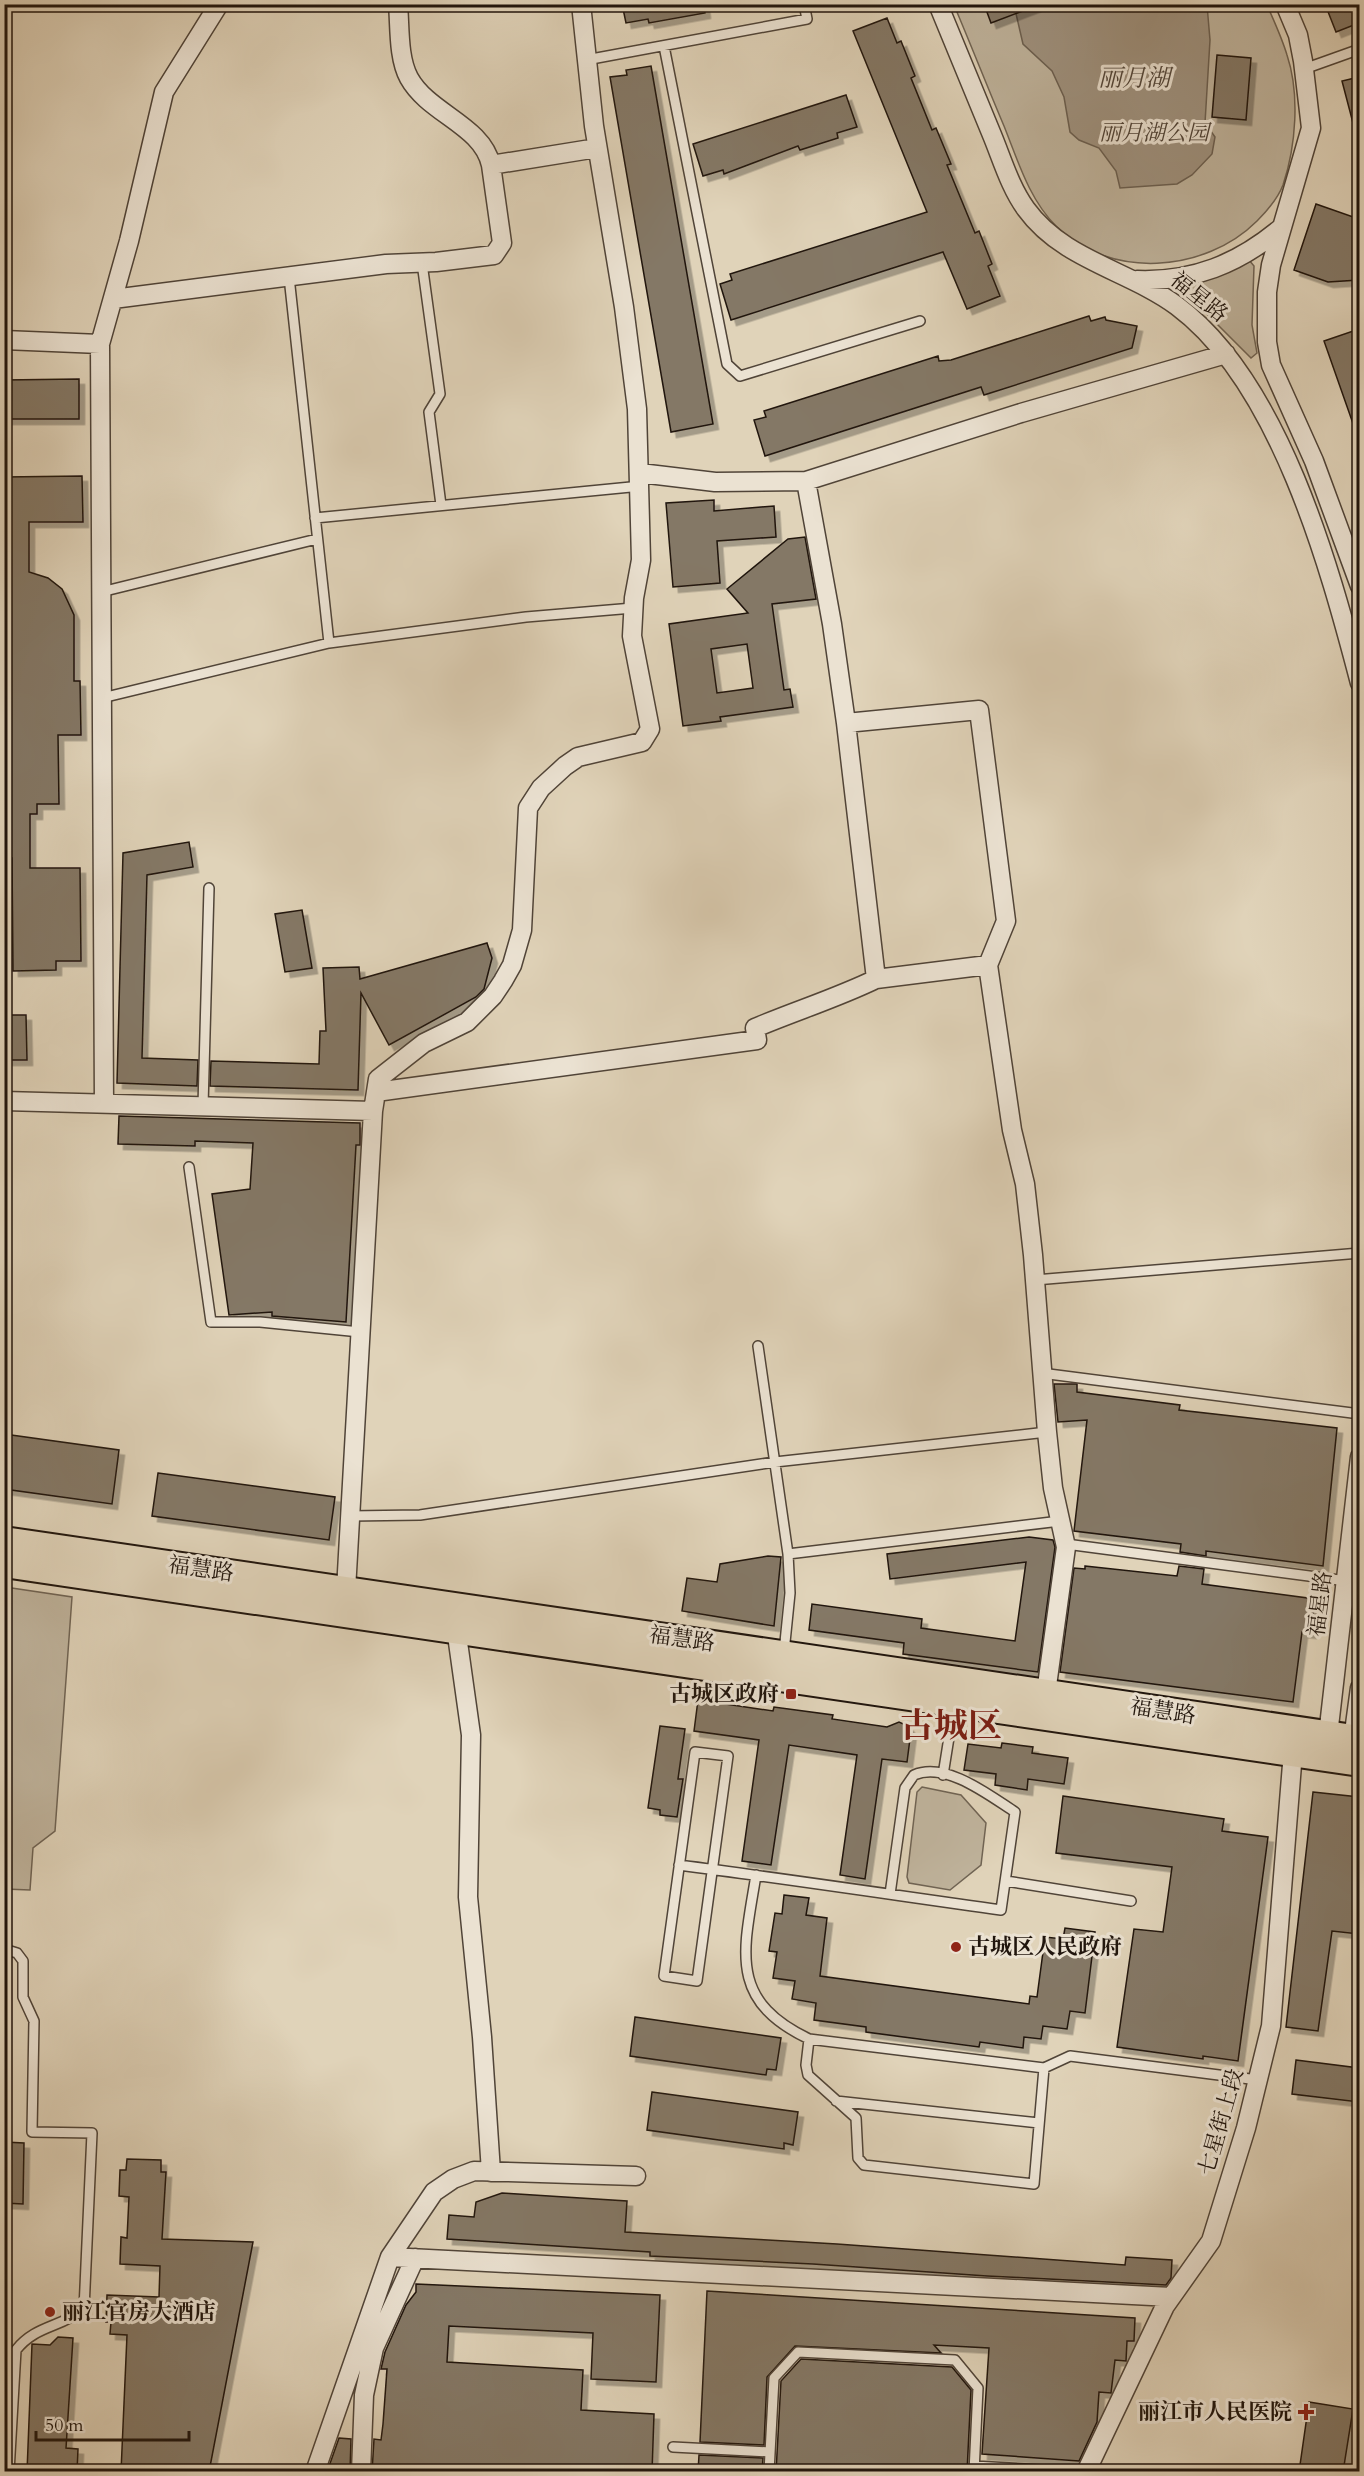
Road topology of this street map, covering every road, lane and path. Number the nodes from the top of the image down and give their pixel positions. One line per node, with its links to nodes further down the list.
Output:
1 (219, 4): 17 (street)
2 (398, 4): 12 (street)
3 (581, 4): 9 (street)
4 (804, 4): 7 (lane)
5 (938, 4): 16 (street, 福星路)
6 (1285, 4): 10 (street, 福星路)
7 (664, 46): 9 (lane); 18 (lane)
8 (1359, 49): 10 (lane)
9 (586, 60): 11 (street)
10 (1304, 69): 13 (street, 福星路)
11 (597, 148): 12 (street); 22 (street)
12 (491, 165): 14 (street)
13 (1281, 228): 16 (street); 27 (street, 福星路)
14 (422, 263): 15 (street); 24 (lane)
15 (288, 276): 17 (street); 25 (lane)
16 (1135, 280): 21 (street, 福星路)
17 (112, 299): 20 (street)
18 (920, 321)
19 (4, 340): 20 (street)
20 (100, 344): 29 (street)
21 (1226, 354): 23 (street); 32 (street, 福星路)
22 (640, 479): 23 (street); 24 (lane); 30 (street)
23 (806, 481): 34 (street)
24 (441, 505): 25 (lane)
25 (315, 518): 26 (lane)
26 (317, 539): 29 (lane); 31 (lane)
27 (1354, 552): 28 (street, 福星路)
28 (1359, 586)
29 (101, 592): 33 (street)
30 (633, 608): 31 (lane); 38 (street)
31 (329, 643): 33 (lane)
32 (1359, 683)
33 (102, 698): 40 (street)
34 (846, 723): 36 (street); 37 (street)
35 (209, 888): 41 (lane)
36 (988, 965): 37 (street); 45 (street)
37 (876, 979): 38 (street)
38 (376, 1092): 42 (street)
39 (4, 1101): 40 (street)
40 (104, 1104): 41 (street)
41 (203, 1106): 42 (street)
42 (373, 1111): 46 (street)
43 (189, 1167): 46 (lane)
44 (1359, 1253): 45 (lane)
45 (1035, 1280): 48 (street)
46 (360, 1332): 53 (street)
47 (758, 1346): 52 (lane)
48 (1041, 1374): 49 (lane); 50 (street)
49 (1359, 1414)
50 (1047, 1432): 52 (lane); 54 (street)
51 (1359, 1457): 59 (street, 福星路)
52 (775, 1462): 53 (lane); 57 (lane)
53 (350, 1516): 60 (street)
54 (1060, 1521): 56 (street); 57 (lane)
55 (4, 1541): 60 (main road, 福慧路)
56 (1066, 1544): 59 (lane); 64 (street)
57 (788, 1554): 62 (lane)
58 (4, 1563): 61 (main road, 福慧路)
59 (1347, 1581): 66 (street, 福星路)
60 (346, 1590): 62 (main road, 福慧路)
61 (456, 1628): 65 (main road, 福慧路); 81 (street)
62 (783, 1654): 64 (main road, 福慧路)
63 (1359, 1688): 66 (street)
64 (1046, 1693): 66 (main road, 福慧路)
65 (955, 1701): 67 (main road, 福慧路); 68 (lane)
66 (1346, 1749): 67 (main road, 福慧路)
67 (1293, 1752): 78 (street, 七星街上段)
68 (944, 1775): 72 (lane); 73 (lane)
69 (679, 1865): 70 (lane); 70 (lane); 70 (lane)
70 (713, 1869): 71 (lane)
71 (756, 1875): 73 (lane); 76 (lane)
72 (1005, 1881): 73 (lane); 74 (lane)
73 (890, 1894)
74 (1131, 1900)
75 (4, 1948): 89 (lane)
76 (809, 2039): 77 (lane); 79 (lane)
77 (1044, 2068): 78 (lane); 80 (lane)
78 (1258, 2080): 85 (street, 七星街上段)
79 (836, 2101): 80 (lane); 80 (lane)
80 (1039, 2123)
81 (490, 2172): 82 (street); 83 (street)
82 (636, 2176)
83 (390, 2257): 84 (street); 90 (street)
84 (415, 2258): 85 (street); 91 (street)
85 (1171, 2297): 94 (street, 七星街上段)
86 (673, 2447): 87 (lane)
87 (770, 2451): 88 (lane); 92 (lane)
88 (974, 2469): 93 (lane)
89 (9, 2472)
90 (315, 2472)
91 (361, 2472)
92 (769, 2472)
93 (1079, 2472)
94 (1086, 2472)

